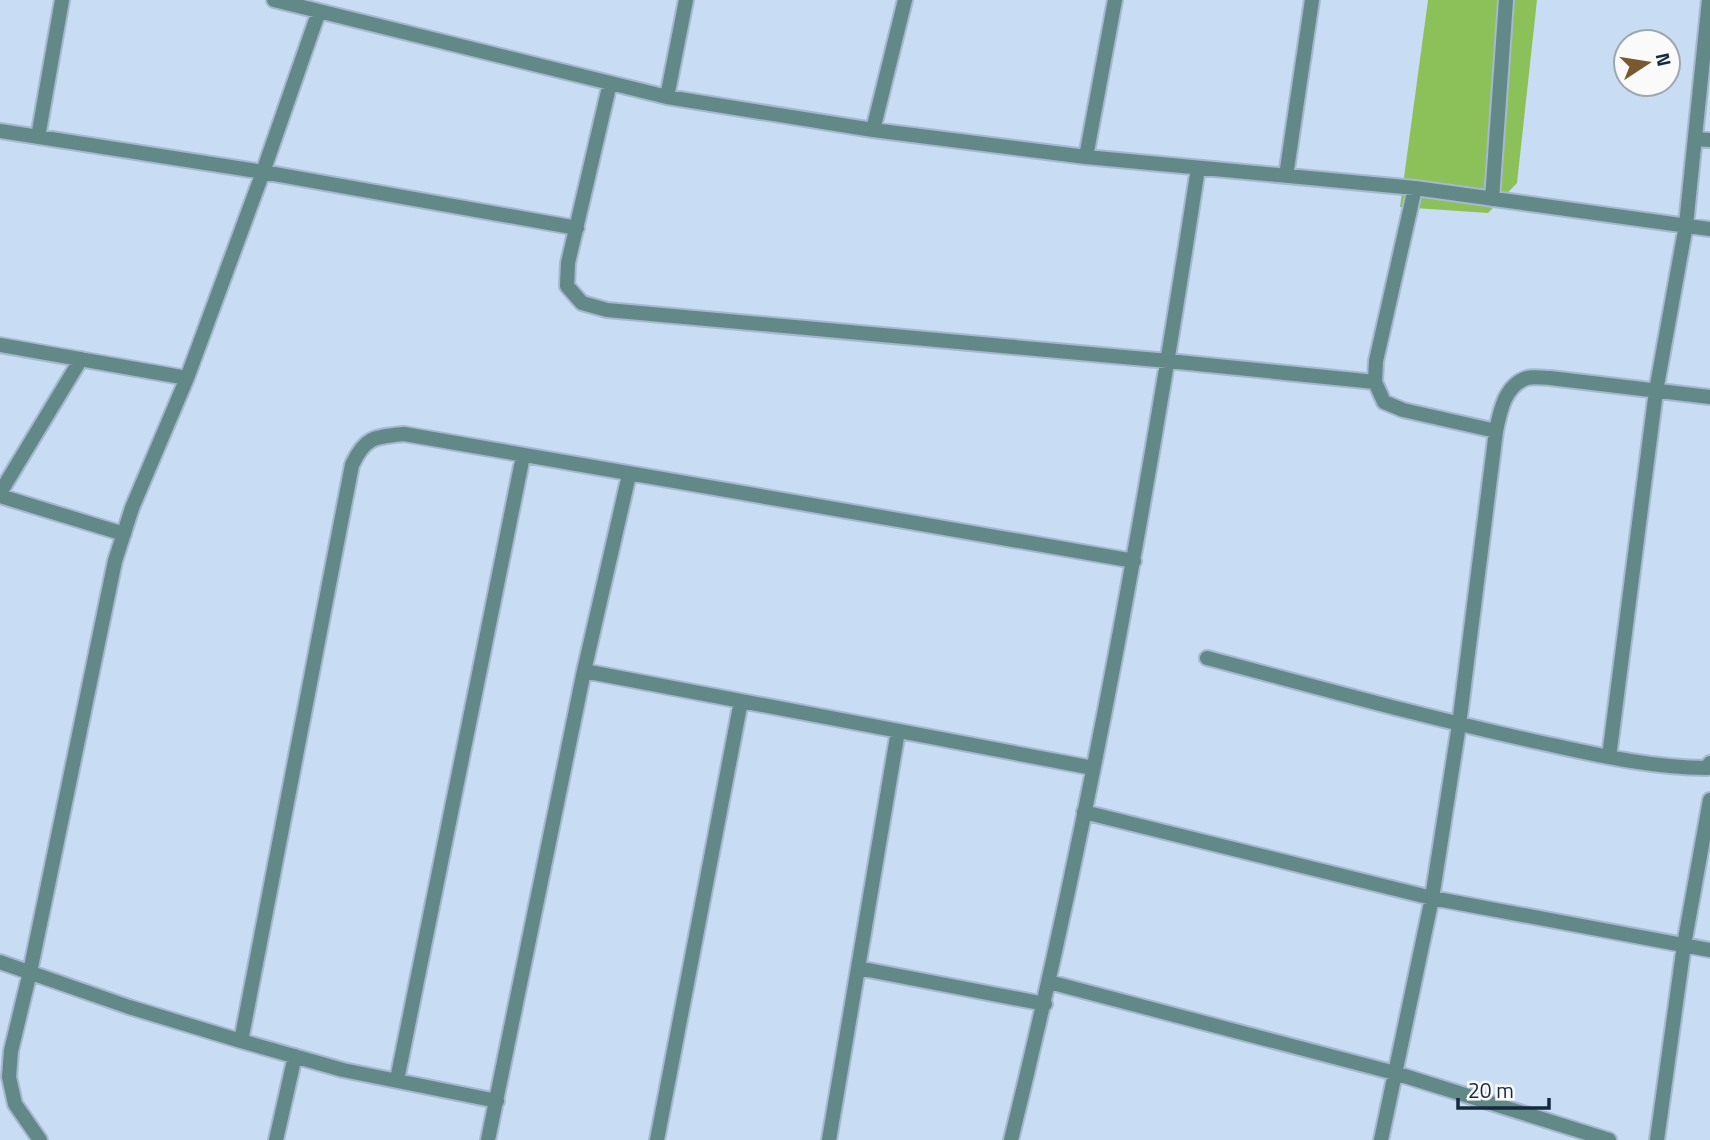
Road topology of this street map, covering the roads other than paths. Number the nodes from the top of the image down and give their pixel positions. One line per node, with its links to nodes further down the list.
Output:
1 (62, 0): 15 (street)
2 (274, 0): 9 (street)
3 (685, 0): 12 (street)
4 (905, 0): 13 (street)
5 (1115, 0): 17 (street)
6 (1312, 0): 20 (street)
7 (1506, 0): 22 (street)
8 (1709, 0): 16 (street)
9 (298, 3): 10 (street)
10 (318, 11): 11 (street); 19 (street)
11 (610, 83): 12 (street); 24 (street)
12 (667, 97): 13 (street)
13 (873, 130): 17 (street)
14 (0, 131): 15 (street)
15 (38, 137): 19 (street)
16 (1702, 139): 23 (street)
17 (1086, 157): 18 (street)
18 (1198, 168): 20 (street); 28 (street)
19 (263, 172): 24 (street); 29 (street)
20 (1286, 176): 21 (street)
21 (1416, 188): 22 (street); 30 (street)
22 (1492, 199): 23 (street)
23 (1686, 225): 25 (street); 31 (street)
24 (577, 228): 28 (street)
25 (1710, 229)
26 (0, 345): 27 (street)
27 (80, 359): 29 (street); 36 (street)
28 (1168, 361): 30 (street); 38 (street)
29 (187, 378): 37 (street)
30 (1375, 382): 33 (street)
31 (1656, 391): 32 (street); 33 (street); 44 (street)
32 (1710, 397)
33 (1496, 431): 42 (street)
34 (523, 456): 35 (street); 57 (street); 60 (street)
35 (629, 475): 38 (street); 40 (street)
36 (0, 495): 37 (street)
37 (124, 534): 54 (street)
38 (1134, 561): 46 (street)
39 (1207, 658): 42 (street)
40 (584, 671): 41 (street); 61 (street)
41 (741, 701): 43 (street); 65 (street)
42 (1459, 725): 44 (street); 49 (street)
43 (898, 731): 46 (street); 53 (street)
44 (1609, 757): 45 (street)
45 (1710, 763)
46 (1093, 768): 48 (street)
47 (1710, 800): 50 (street)
48 (1084, 812): 49 (street); 55 (street)
49 (1432, 898): 50 (street); 59 (street)
50 (1685, 946): 51 (street); 70 (street)
51 (1710, 950)
52 (0, 962): 54 (street)
53 (858, 968): 56 (street); 66 (street)
54 (30, 972): 57 (street); 62 (street)
55 (1049, 982): 56 (street); 59 (street)
56 (1045, 1004): 67 (street)
57 (241, 1041): 58 (street)
58 (295, 1056): 60 (street); 63 (street)
59 (1395, 1073): 68 (street); 69 (street)
60 (397, 1080): 61 (street)
61 (497, 1101): 64 (street)
62 (40, 1140)
63 (276, 1140)
64 (488, 1140)
65 (657, 1140)
66 (830, 1140)
67 (1011, 1140)
68 (1381, 1140)
69 (1609, 1140)
70 (1657, 1140)

